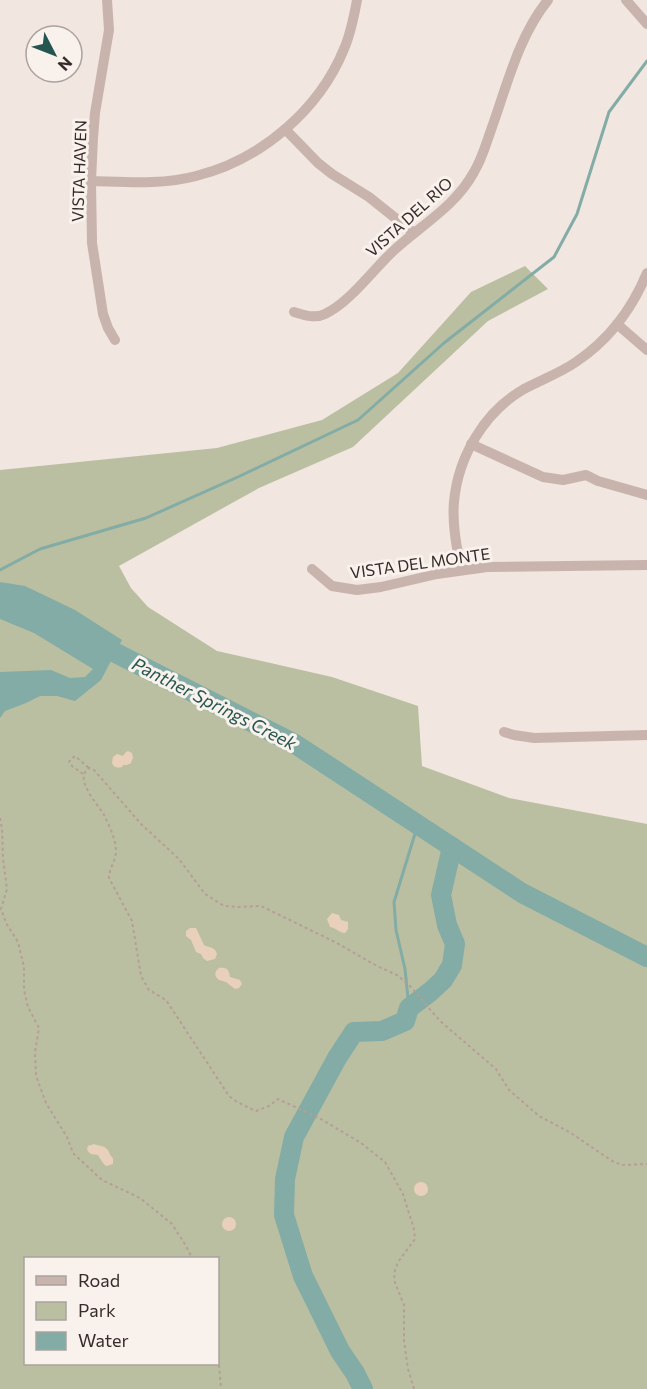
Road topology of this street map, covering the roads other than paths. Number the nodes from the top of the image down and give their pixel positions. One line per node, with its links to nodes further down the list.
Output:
1 (107, 0): 7 (street, VISTA HAVEN)
2 (356, 0): 6 (street)
3 (548, 0): 8 (street, VISTA DEL RIO)
4 (626, 0): 5 (street)
5 (647, 24)
6 (285, 129): 7 (street); 8 (street)
7 (91, 181): 12 (street, VISTA HAVEN)
8 (414, 234): 10 (street, VISTA DEL RIO)
9 (647, 273): 11 (street)
10 (294, 312)
11 (617, 324): 13 (street); 14 (street)
12 (115, 340)
13 (647, 350)
14 (471, 444): 15 (street); 18 (street)
15 (647, 495)
16 (647, 565): 18 (street, VISTA DEL MONTE)
17 (312, 569): 18 (street, VISTA DEL MONTE)
18 (461, 570)
19 (504, 732): 20 (street)
20 (647, 735)

